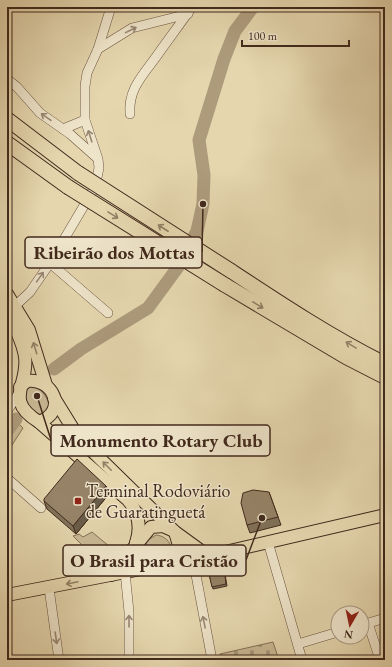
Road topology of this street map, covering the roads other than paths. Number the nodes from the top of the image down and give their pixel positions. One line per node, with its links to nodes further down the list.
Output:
1 (111, 7): 3 (street)
2 (190, 10): 3 (street, one-way to 2); 5 (street)
3 (98, 49): 7 (street)
4 (7, 79): 9 (street, one-way to 4)
5 (130, 114)
6 (7, 119): 13 (highway)
7 (85, 120): 9 (street); 12 (street, one-way to 7)
8 (7, 129): 13 (highway)
9 (63, 130): 12 (street)
10 (7, 143): 14 (highway)
11 (7, 150): 14 (highway)
12 (98, 159): 15 (street)
13 (78, 173): 19 (highway, one-way to 13, bridge)
14 (68, 187): 20 (highway, one-way to 20, bridge)
15 (50, 263): 17 (street, one-way to 15); 18 (street)
16 (7, 294): 17 (main road)
17 (9, 311): 21 (main road, one-way to 17); 22 (main road)
18 (108, 314)
19 (385, 364)
20 (385, 377)
21 (46, 385): 22 (main road); 23 (main road)
22 (19, 390): 24 (street); 25 (main road)
23 (54, 398): 25 (main road); 29 (main road, one-way to 23)
24 (7, 411)
25 (39, 422): 31 (main road)
26 (7, 478): 27 (street)
27 (41, 508)
28 (385, 515): 30 (main road)
29 (175, 532): 31 (main road); 32 (main road); 33 (main road); 34 (main road)
30 (268, 542): 32 (main road); 43 (street)
31 (136, 543): 34 (main road); 36 (main road)
32 (208, 556): 33 (main road)
33 (193, 559): 34 (main road); 46 (street, one-way to 33)
34 (163, 564): 35 (main road)
35 (125, 572): 36 (main road); 45 (street, one-way to 35)
36 (110, 574): 37 (main road, one-way to 37)
37 (49, 588): 38 (main road); 44 (street, one-way to 44)
38 (7, 595)
39 (385, 618): 40 (street)
40 (370, 622)
41 (330, 634): 43 (street)
42 (370, 636): 48 (street)
43 (298, 644): 47 (street)
44 (59, 660)
45 (129, 660)
46 (212, 660)
47 (302, 660)
48 (380, 660)

